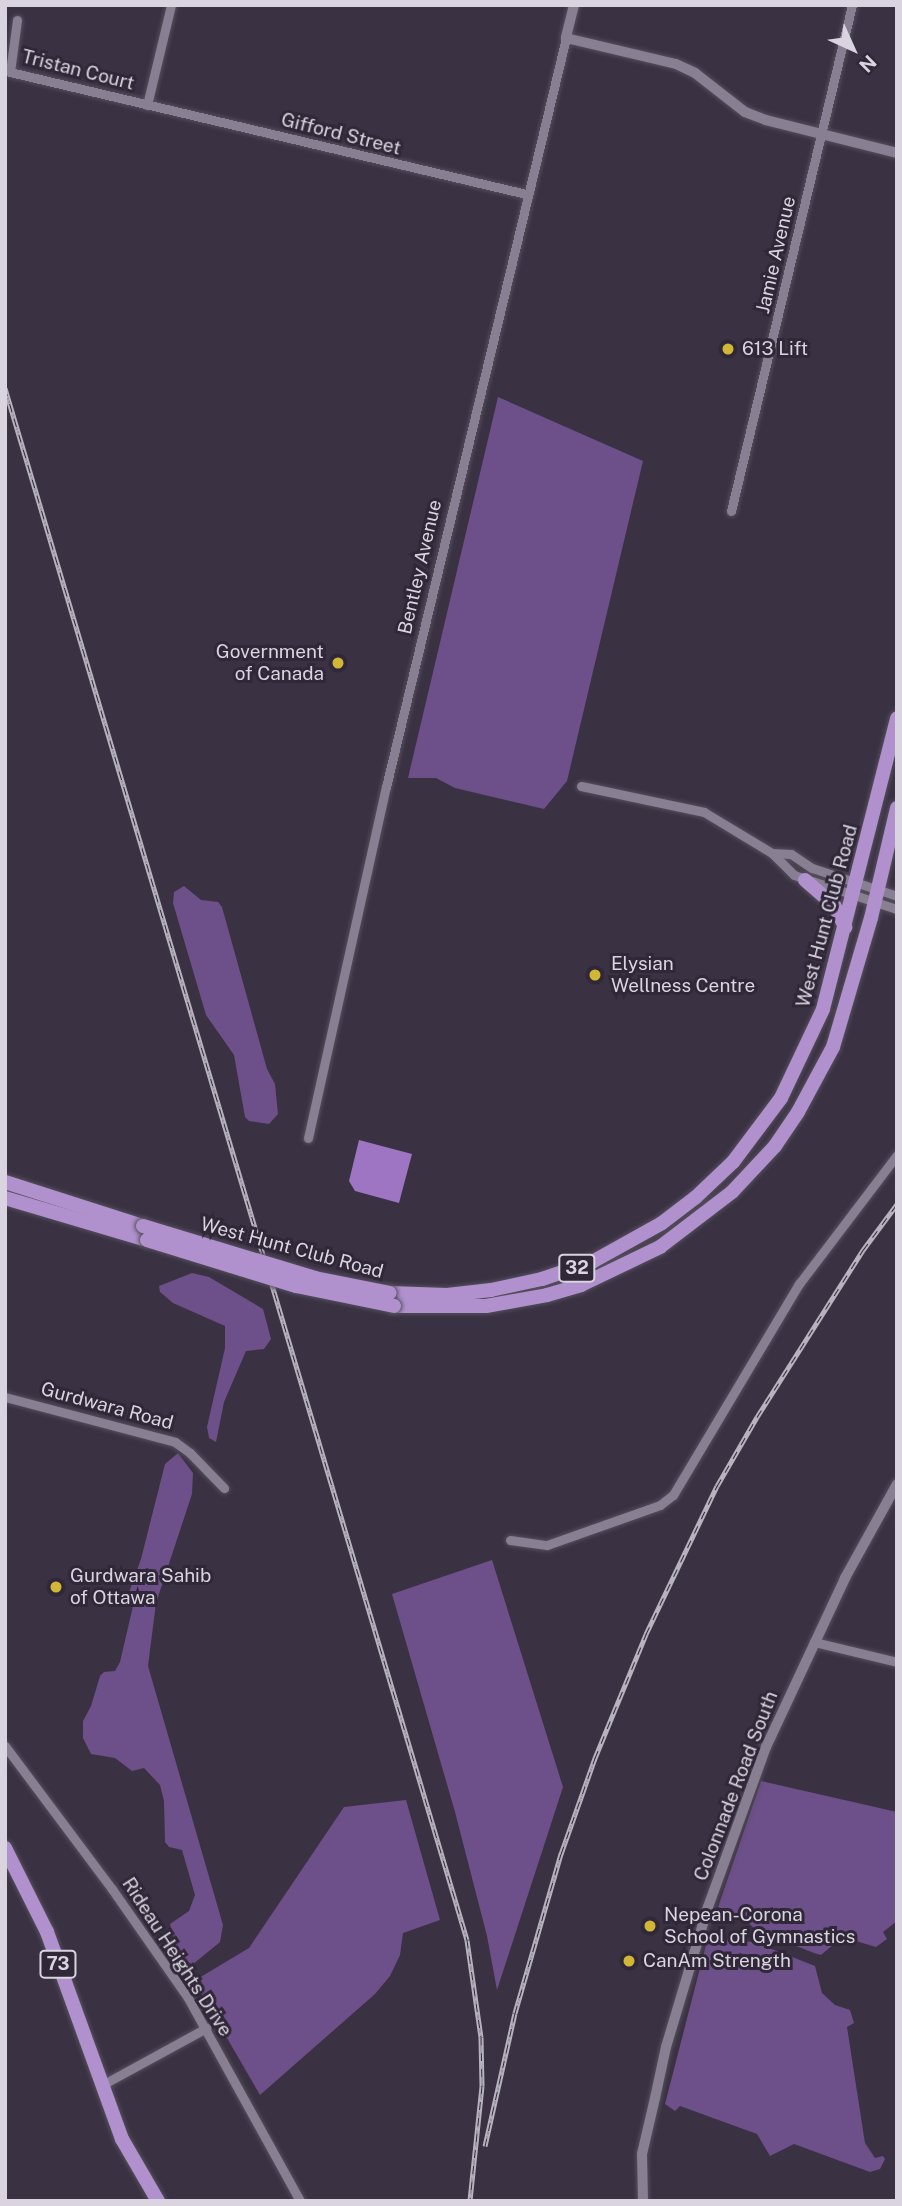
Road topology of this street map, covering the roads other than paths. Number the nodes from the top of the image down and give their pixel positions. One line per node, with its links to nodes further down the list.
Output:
1 (171, 5): 6 (street)
2 (574, 5): 5 (street, Bentley Avenue)
3 (852, 5): 7 (street, Jamie Avenue)
4 (17, 20): 6 (street, Tristan Court)
5 (566, 38): 7 (street); 9 (street, Bentley Avenue)
6 (147, 105): 9 (street, Gifford Street)
7 (821, 134): 8 (street); 10 (street, Jamie Avenue)
8 (897, 153)
9 (526, 194): 21 (street, Bentley Avenue)
10 (731, 511)
11 (897, 718): 16 (main road, West Hunt Club Road / 32)
12 (581, 786): 14 (street)
13 (897, 808): 17 (main road, West Hunt Club Road / 32)
14 (772, 853): 15 (street); 16 (street)
15 (805, 880): 16 (street); 20 (main road)
16 (854, 889): 17 (street); 17 (street); 20 (main road, West Hunt Club Road / 32)
17 (877, 896): 18 (street); 19 (street); 26 (main road, West Hunt Club Road / 32)
18 (897, 897)
19 (897, 909)
20 (845, 927): 26 (main road, West Hunt Club Road / 32)
21 (308, 1138)
22 (897, 1155): 30 (street)
23 (5, 1182): 25 (main road, West Hunt Club Road / 32)
24 (5, 1198): 25 (main road, West Hunt Club Road / 32)
25 (145, 1233): 26 (main road, West Hunt Club Road / 32, bridge)
26 (392, 1300)
27 (5, 1397): 29 (street, Gurdwara Road)
28 (897, 1483): 31 (street, Colonnade Road South)
29 (224, 1488)
30 (510, 1540)
31 (814, 1642): 32 (street); 39 (street, Colonnade Road South)
32 (897, 1662)
33 (5, 1746): 35 (street, Rideau Heights Drive)
34 (5, 1848): 36 (main road, 73)
35 (205, 2028): 36 (street); 38 (street, Rideau Heights Drive)
36 (102, 2085): 37 (main road, 73)
37 (159, 2201)
38 (300, 2201)
39 (643, 2201)

